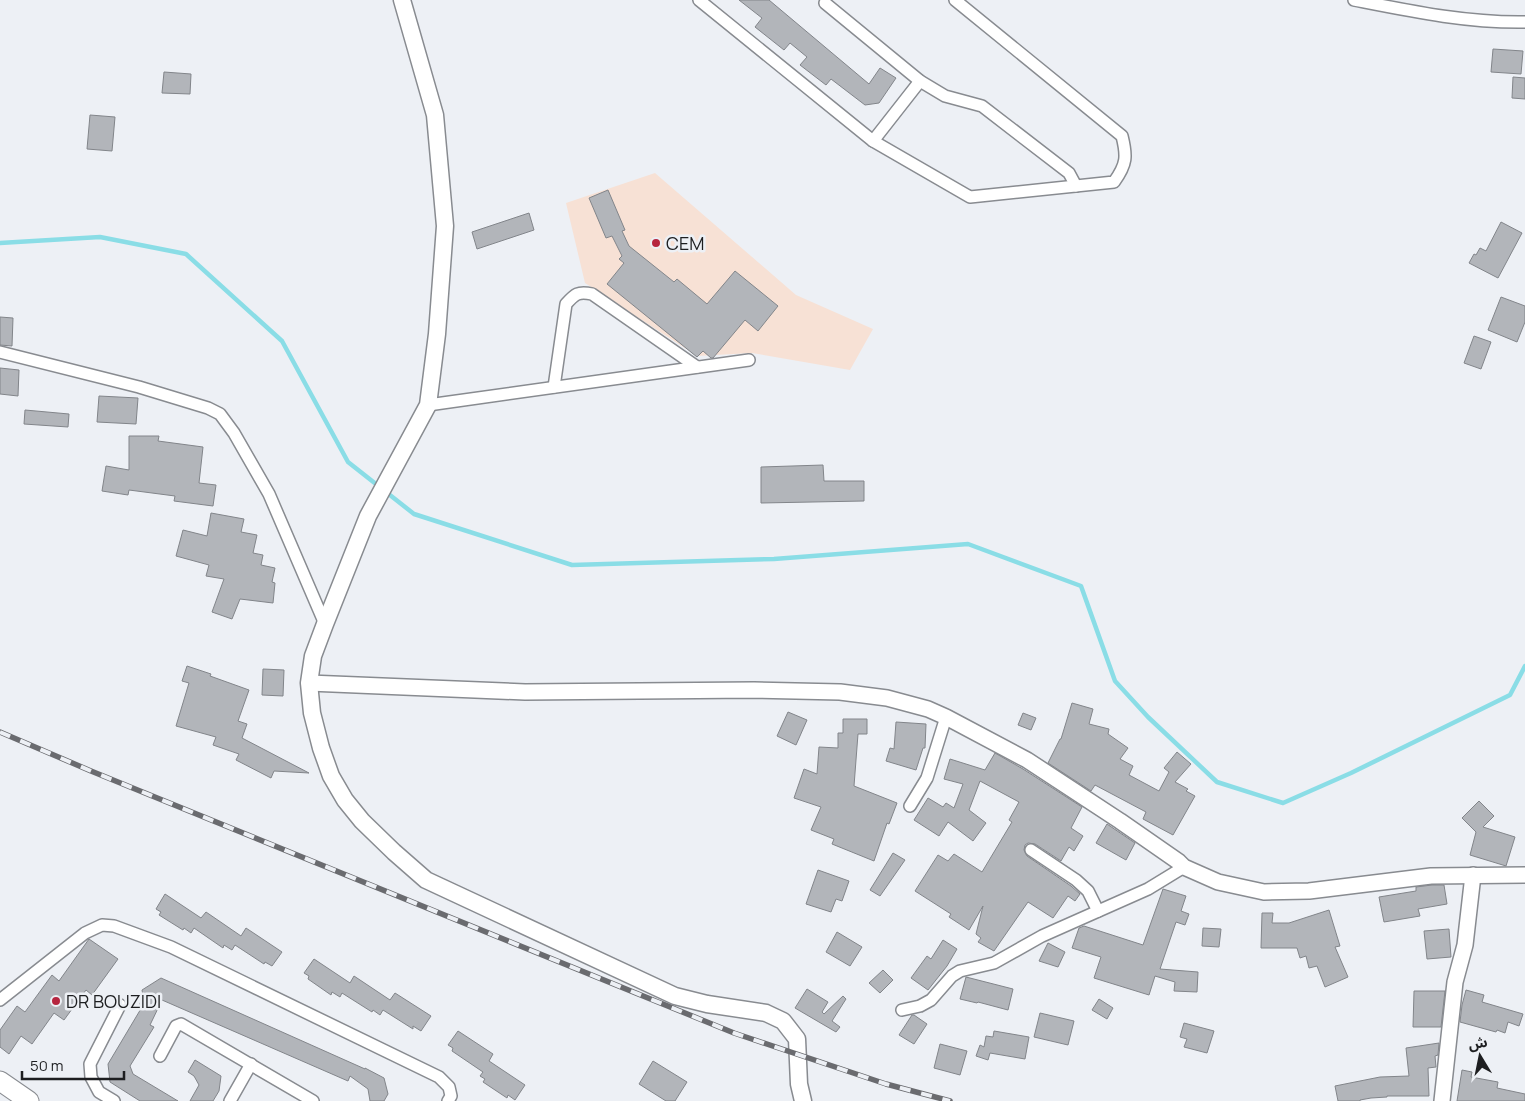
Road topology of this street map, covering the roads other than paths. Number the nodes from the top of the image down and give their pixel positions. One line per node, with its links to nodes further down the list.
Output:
1 (402, 0): 14 (main road)
2 (699, 0): 8 (street)
3 (955, 0): 9 (street)
4 (1354, 0): 6 (street)
5 (825, 3): 7 (street)
6 (1525, 22)
7 (920, 81): 8 (street); 9 (street)
8 (873, 141): 9 (street)
9 (1076, 186)
10 (0, 352): 15 (street)
11 (748, 360): 12 (street)
12 (697, 367): 13 (street); 13 (street)
13 (554, 387): 14 (street)
14 (428, 405): 15 (main road)
15 (325, 624): 16 (main road)
16 (308, 683): 17 (street); 35 (main road)
17 (946, 717): 18 (street); 20 (street)
18 (910, 806)
19 (1031, 850): 23 (street)
20 (1184, 867): 21 (street); 23 (street)
21 (1474, 875): 22 (street); 36 (street)
22 (1525, 875)
23 (1098, 911): 26 (street)
24 (0, 1000): 34 (street)
25 (120, 1005): 31 (street)
26 (902, 1010)
27 (160, 1056): 28 (street)
28 (251, 1064): 32 (street); 33 (street)
29 (0, 1081): 30 (main road)
30 (29, 1101)
31 (114, 1101)
32 (230, 1101)
33 (313, 1101)
34 (448, 1101)
35 (803, 1101)
36 (1442, 1101)

